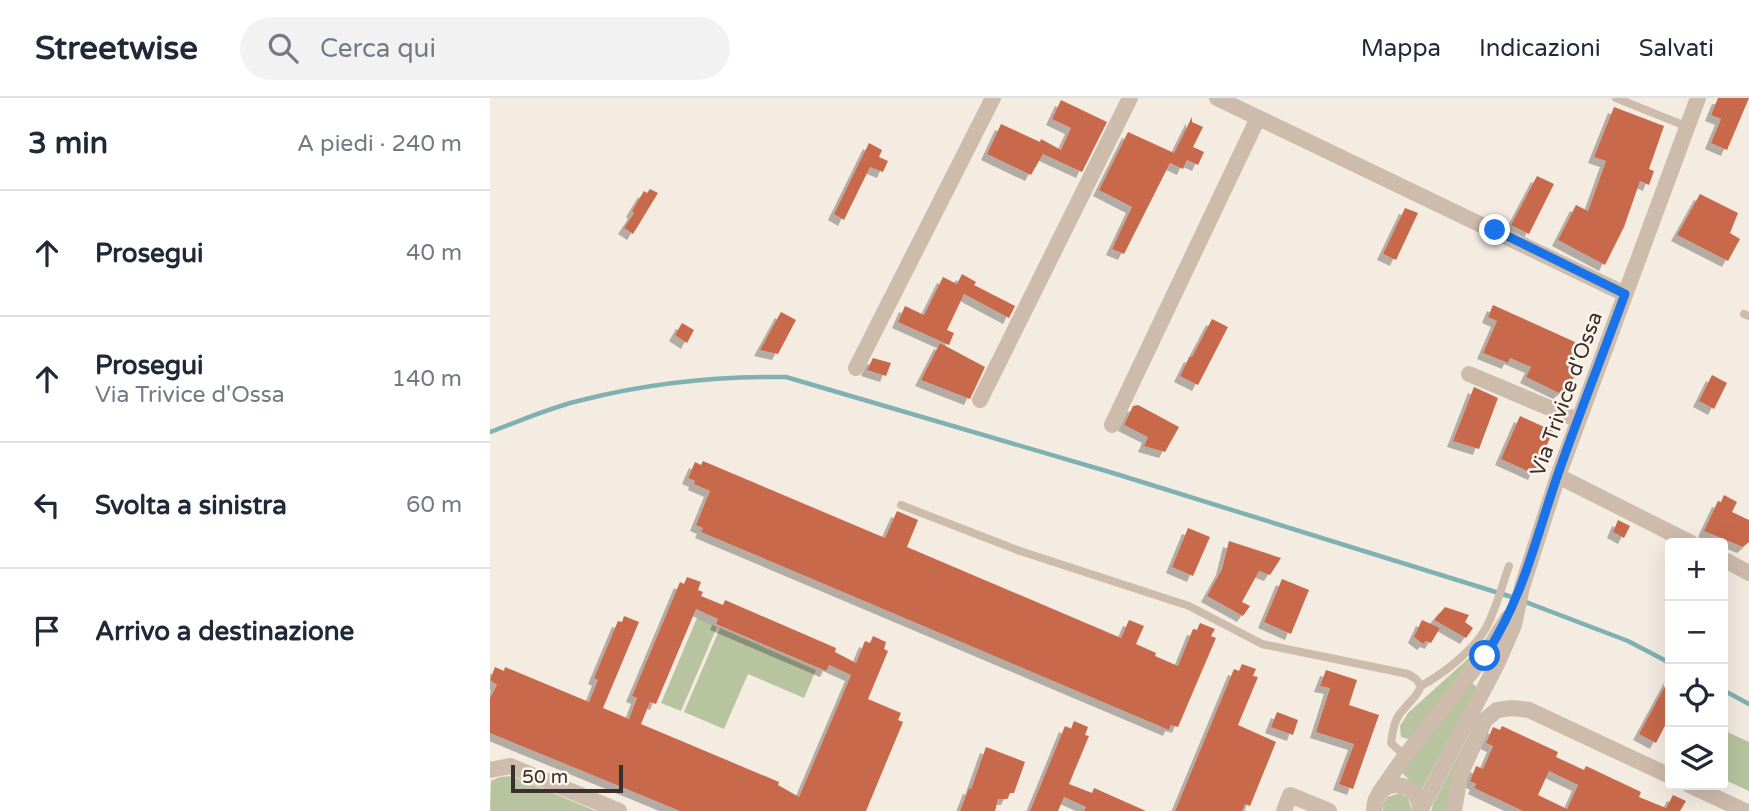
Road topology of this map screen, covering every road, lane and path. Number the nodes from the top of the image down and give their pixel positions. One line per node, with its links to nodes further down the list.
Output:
1 (993, 98): 9 (street)
2 (1130, 98): 11 (street)
3 (1217, 98): 6 (street)
4 (1616, 98): 7 (lane)
5 (1698, 98): 7 (street, Via Trivice d'Ossa)
6 (1258, 118): 8 (street); 13 (street)
7 (1688, 127): 8 (street, Via Trivice d'Ossa)
8 (1625, 294): 12 (street, Via Trivice d'Ossa)
9 (856, 368)
10 (1469, 373): 12 (street)
11 (980, 400)
12 (1578, 421): 14 (street, Via Trivice d'Ossa)
13 (1112, 425)
14 (1558, 475): 16 (street); 20 (street, Via Trivice d'Ossa)
15 (901, 505): 21 (lane)
16 (1681, 538)
17 (1728, 562): 19 (street)
18 (1509, 566): 21 (lane)
19 (1749, 573)
20 (1510, 623): 22 (street); 30 (street)
21 (1421, 687): 22 (lane)
22 (1405, 756): 26 (street)
23 (490, 770): 27 (street)
24 (1665, 774): 31 (street)
25 (1700, 790): 32 (street)
26 (1375, 804): 30 (street)
27 (619, 811)
28 (1284, 811): 29 (street)
29 (1329, 811)
30 (1420, 811)
31 (1454, 811)
32 (1745, 811)

